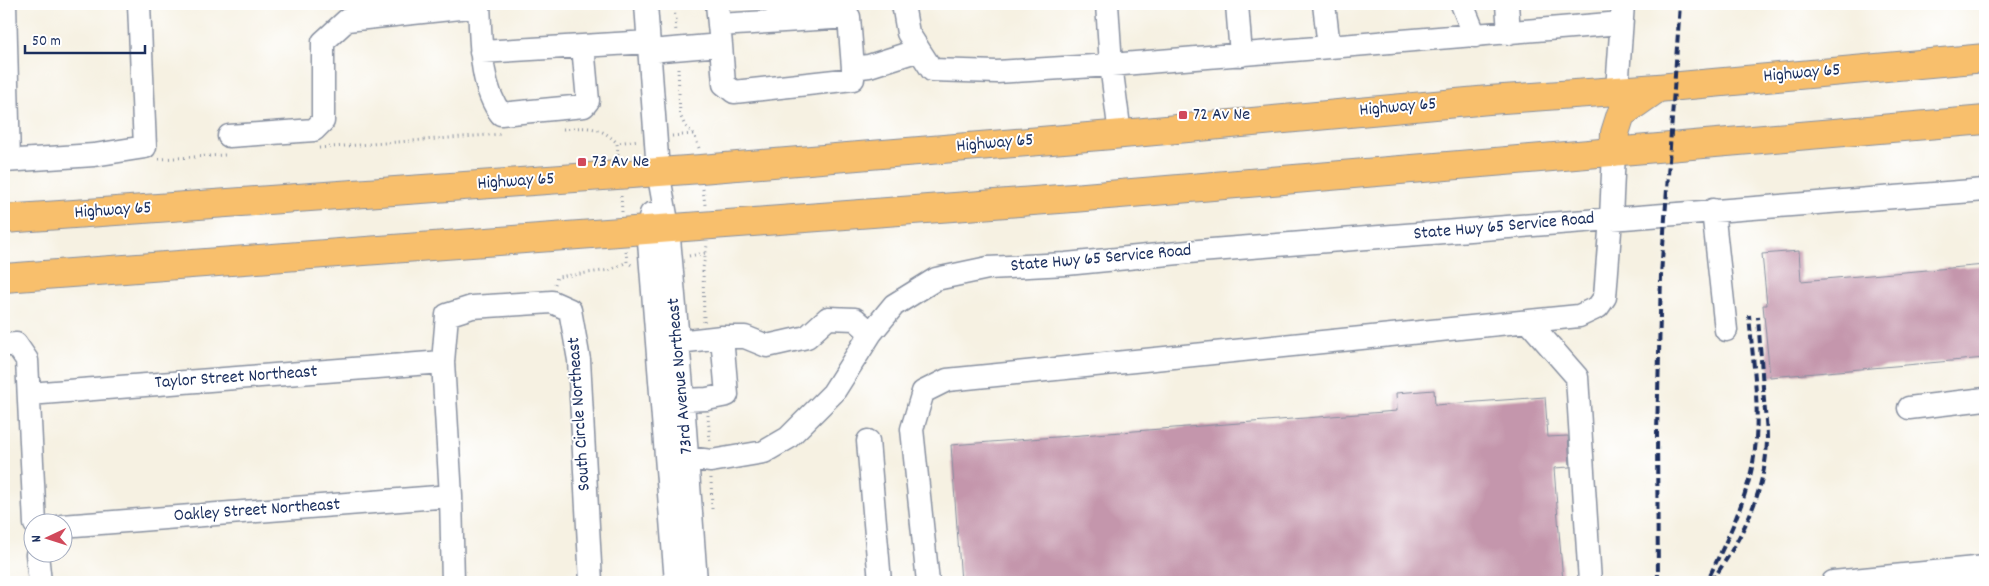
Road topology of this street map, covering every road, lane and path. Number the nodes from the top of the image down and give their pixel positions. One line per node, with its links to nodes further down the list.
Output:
1 (5, 4): 37 (street)
2 (139, 4): 34 (street)
3 (646, 4): 17 (street, 73rd Avenue Northeast)
4 (674, 4): 19 (path)
5 (903, 4): 20 (street)
6 (1107, 4): 24 (street)
7 (1237, 4): 22 (street)
8 (1324, 4): 18 (street)
9 (1462, 4): 15 (street)
10 (1507, 4): 14 (street)
11 (479, 5): 21 (street); 33 (street)
12 (1622, 14): 14 (street); 27 (street)
13 (719, 25): 19 (street); 25 (street); 25 (street)
14 (1509, 33): 15 (street)
15 (1475, 36): 18 (street)
16 (583, 46): 17 (street); 21 (street); 29 (street)
17 (649, 47): 19 (street); 39 (street, 73rd Avenue Northeast)
18 (1329, 47): 22 (street)
19 (677, 49): 38 (path)
20 (919, 50): 24 (street); 25 (street)
21 (482, 52): 29 (street)
22 (1241, 54): 24 (street)
23 (1985, 58): 26 (highway, Highway 65)
24 (1111, 65): 31 (street)
25 (853, 68)
26 (1658, 88): 27 (highway, Highway 65); 36 (highway)
27 (1617, 90): 31 (highway, Highway 65)
28 (1985, 120): 36 (highway)
29 (502, 124): 35 (path)
30 (562, 129): 32 (path)
31 (1120, 134): 38 (highway, Highway 65)
32 (617, 143)
33 (227, 146): 34 (path)
34 (146, 147): 37 (street)
35 (315, 148)
36 (1614, 152): 42 (street, State Hwy 65 Service Road); 44 (highway)
37 (6, 161)
38 (701, 169): 39 (highway, Highway 65); 44 (path)
39 (658, 171): 43 (highway, Highway 65); 45 (street, 73rd Avenue Northeast)
40 (1985, 190): 41 (street, State Hwy 65 Service Road)
41 (1713, 210): 42 (street, State Hwy 65 Service Road); 50 (street)
42 (1612, 218): 49 (street); 51 (street, State Hwy 65 Service Road)
43 (4, 219)
44 (707, 224): 45 (highway); 52 (path)
45 (658, 228): 47 (highway); 53 (street, 73rd Avenue Northeast); 62 (street, 73rd Avenue Northeast)
46 (627, 262): 48 (path)
47 (4, 278)
48 (552, 302): 55 (street); 73 (street, South Circle Northeast)
49 (1528, 321): 77 (street); 78 (street)
50 (1726, 330)
51 (871, 333): 52 (street); 63 (street, State Hwy 65 Service Road)
52 (713, 339): 53 (street); 57 (street)
53 (678, 342): 59 (street, 73rd Avenue Northeast)
54 (4, 345): 56 (street)
55 (443, 362): 56 (street, Taylor Street Northeast); 64 (street)
56 (29, 394): 65 (street)
57 (707, 399): 59 (street); 63 (path)
58 (1985, 399): 60 (street)
59 (683, 400): 62 (street, 73rd Avenue Northeast)
60 (1909, 408)
61 (868, 440): 76 (street)
62 (678, 459): 63 (street, State Hwy 65 Service Road); 74 (street, 73rd Avenue Northeast); 75 (street, 73rd Avenue Northeast)
63 (711, 461): 66 (path)
64 (451, 496): 67 (street, Oakley Street Northeast); 72 (street)
65 (35, 514)
66 (712, 517)
67 (72, 525)
68 (39, 564): 71 (street)
69 (1985, 567): 70 (street)
70 (1957, 576): 79 (street)
71 (40, 582)
72 (454, 582)
73 (591, 582)
74 (676, 582)
75 (696, 582)
76 (880, 582)
77 (928, 582)
78 (1590, 582)
79 (1833, 582)

